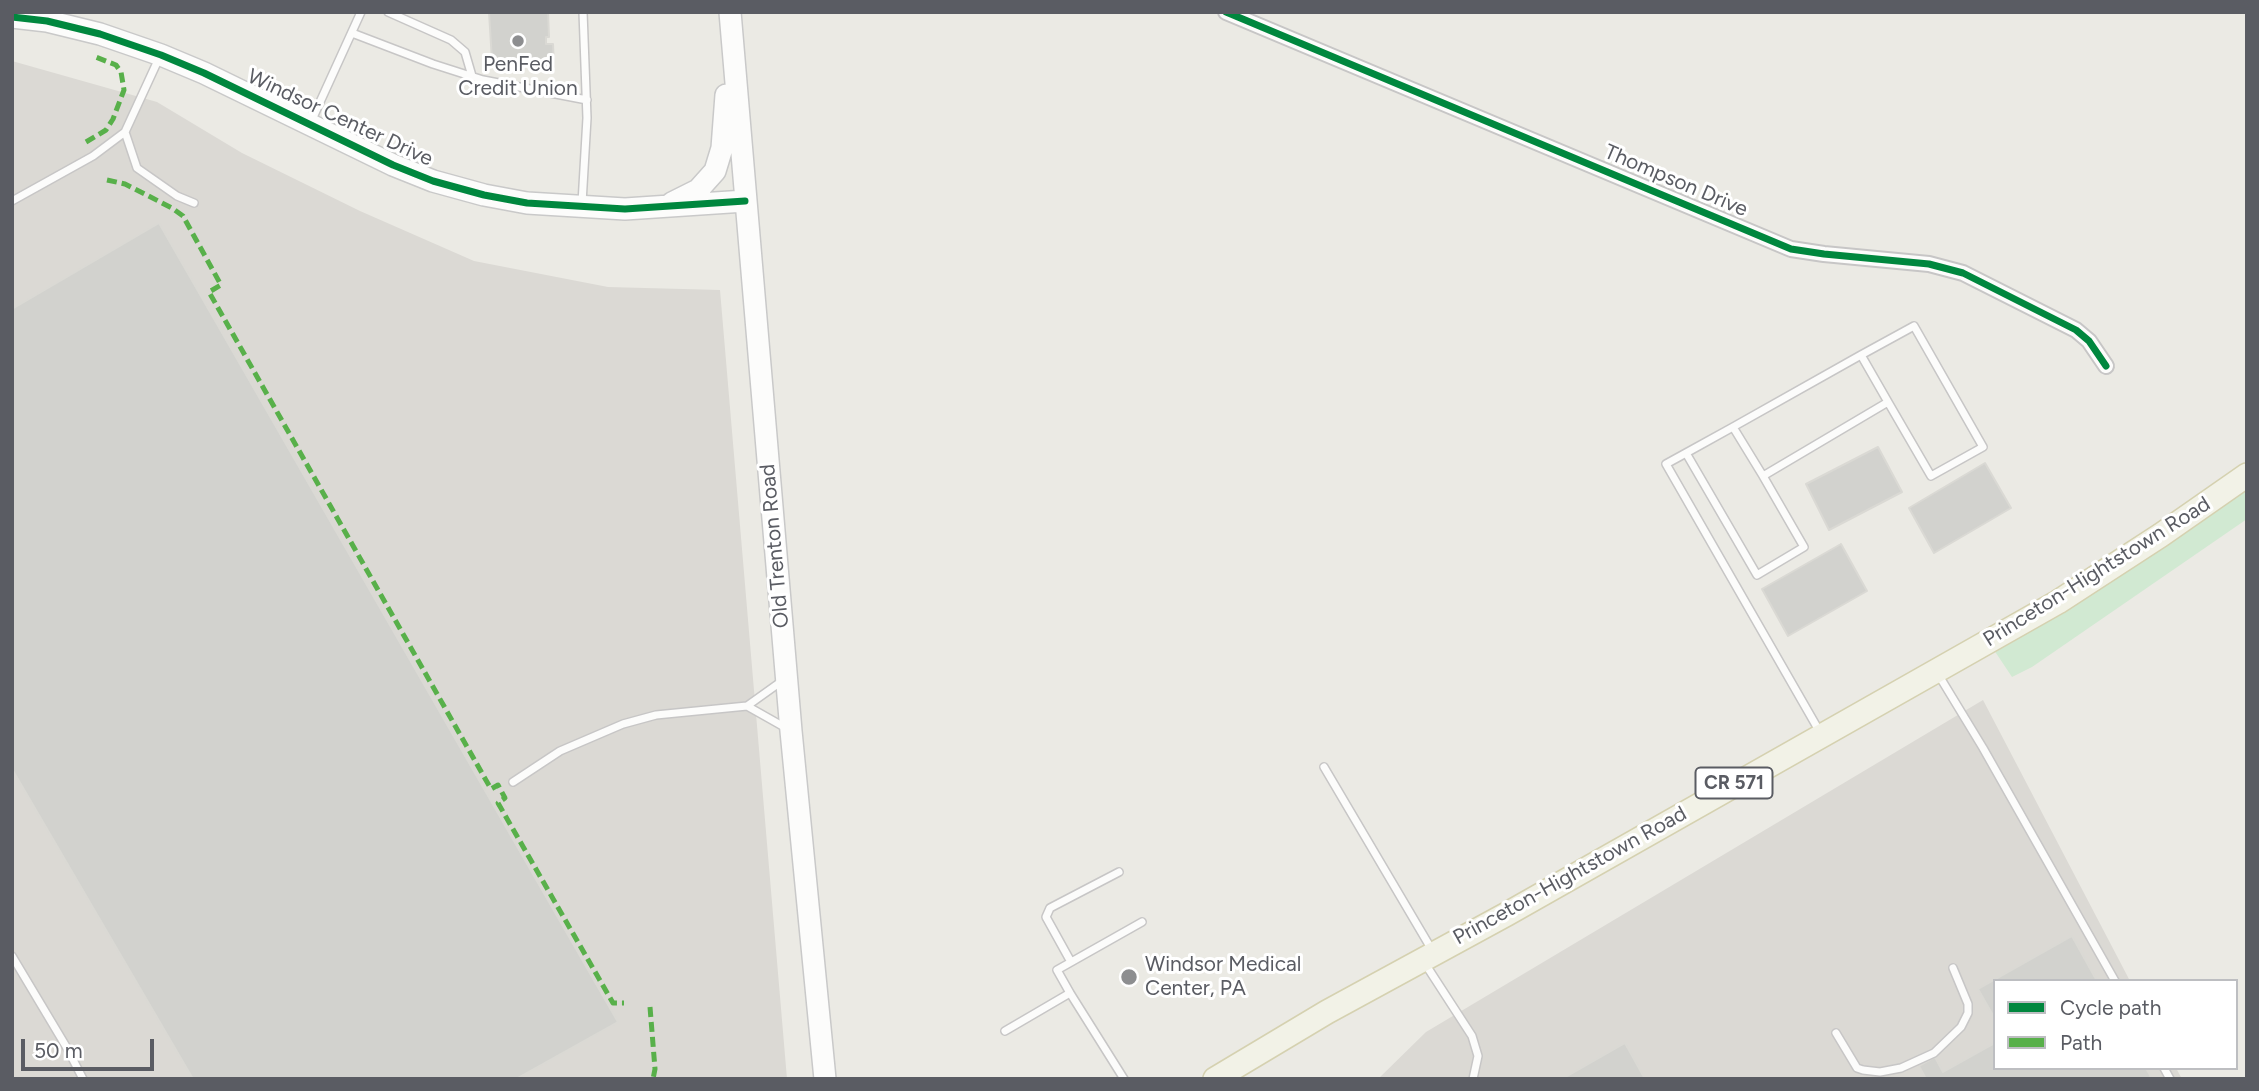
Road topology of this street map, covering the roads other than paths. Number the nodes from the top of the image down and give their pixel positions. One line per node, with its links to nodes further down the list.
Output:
1 (362, 12): 7 (lane)
2 (388, 12): 9 (lane)
3 (583, 12): 10 (lane)
4 (1227, 12): 19 (street, Thompson Drive)
5 (12, 17): 8 (main road, Windsor Center Drive)
6 (730, 19): 14 (main road, Old Trenton Road); 17 (main road)
7 (352, 33): 9 (lane); 11 (lane)
8 (161, 55): 11 (main road, Windsor Center Drive); 12 (lane)
9 (472, 76): 10 (lane)
10 (587, 100): 16 (lane)
11 (310, 124): 16 (main road, Windsor Center Drive)
12 (125, 132): 13 (lane); 15 (lane)
13 (12, 201)
14 (745, 201): 17 (main road, Windsor Center Drive); 26 (main road, Old Trenton Road)
15 (194, 204)
16 (582, 208): 17 (main road, Windsor Center Drive)
17 (662, 208)
18 (1861, 355): 20 (lane); 20 (lane); 21 (lane)
19 (2106, 366)
20 (1888, 402): 24 (lane)
21 (1732, 427): 22 (lane); 24 (lane)
22 (1686, 453): 24 (lane); 29 (lane)
23 (2247, 475): 25 (main road, Princeton-Hightstown Road / CR 571)
24 (1763, 476)
25 (1936, 670): 29 (main road, Princeton-Hightstown Road / CR 571); 38 (lane)
26 (787, 678): 27 (lane); 28 (main road, Old Trenton Road)
27 (747, 706): 28 (lane); 31 (lane)
28 (791, 731): 43 (main road, Old Trenton Road)
29 (1822, 734): 34 (main road, Princeton-Hightstown Road / CR 571)
30 (1324, 767): 34 (lane)
31 (513, 782)
32 (1119, 872): 36 (lane)
33 (1142, 922): 36 (lane)
34 (1428, 955): 45 (main road, Princeton-Hightstown Road / CR 571); 46 (lane)
35 (12, 956): 42 (lane)
36 (1071, 962): 39 (lane)
37 (1953, 968): 41 (lane)
38 (2114, 979)
39 (1070, 992): 40 (lane); 44 (lane)
40 (1005, 1031)
41 (1836, 1033)
42 (83, 1079)
43 (825, 1079)
44 (1124, 1079)
45 (1215, 1079)
46 (1474, 1079)

